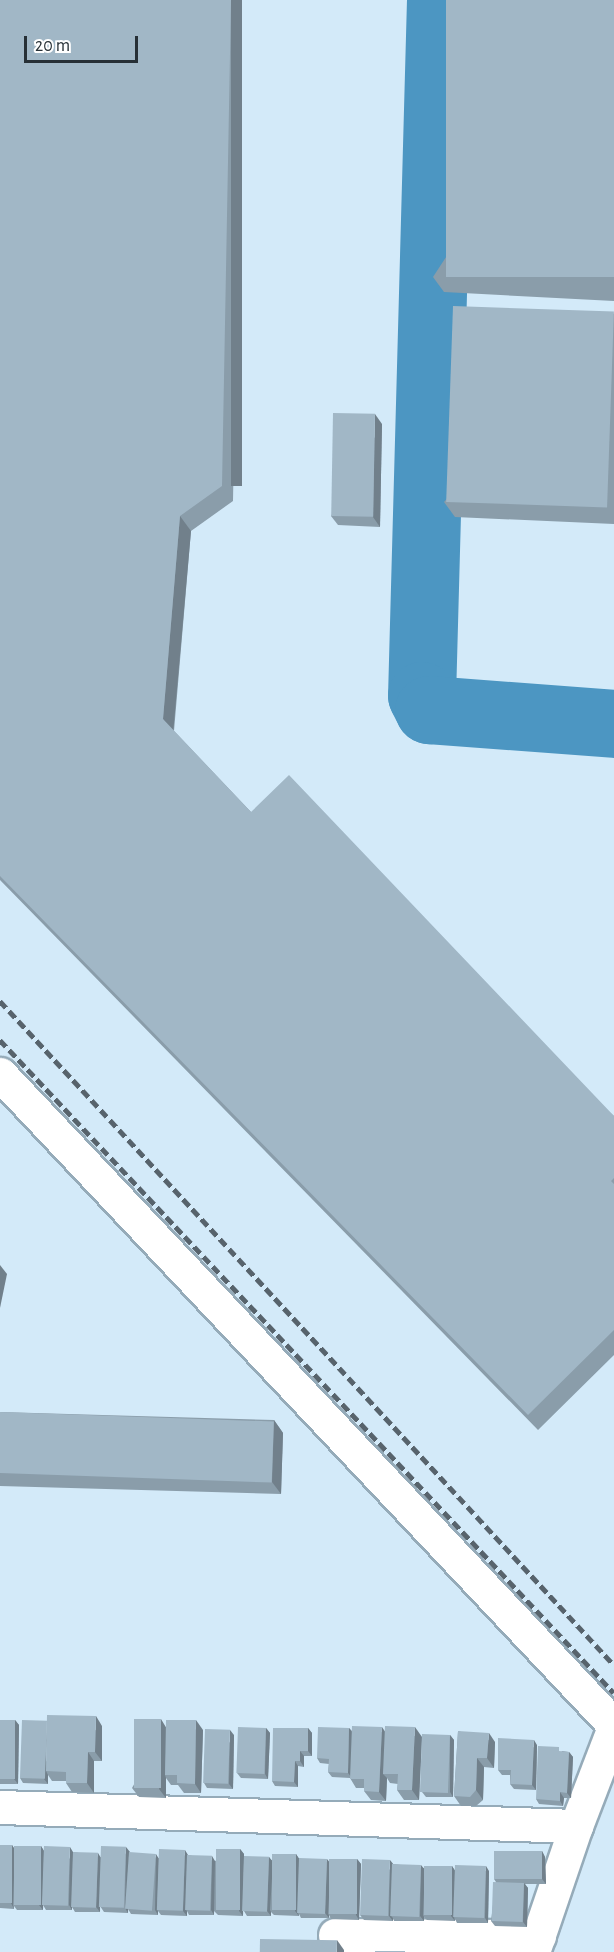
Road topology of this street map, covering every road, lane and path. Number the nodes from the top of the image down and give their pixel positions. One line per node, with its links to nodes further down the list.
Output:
1 (0, 1074): 2 (street)
2 (614, 1726): 4 (street)
3 (0, 1807): 4 (street)
4 (576, 1826): 6 (street)
5 (335, 1935): 6 (street)
6 (536, 1944)

